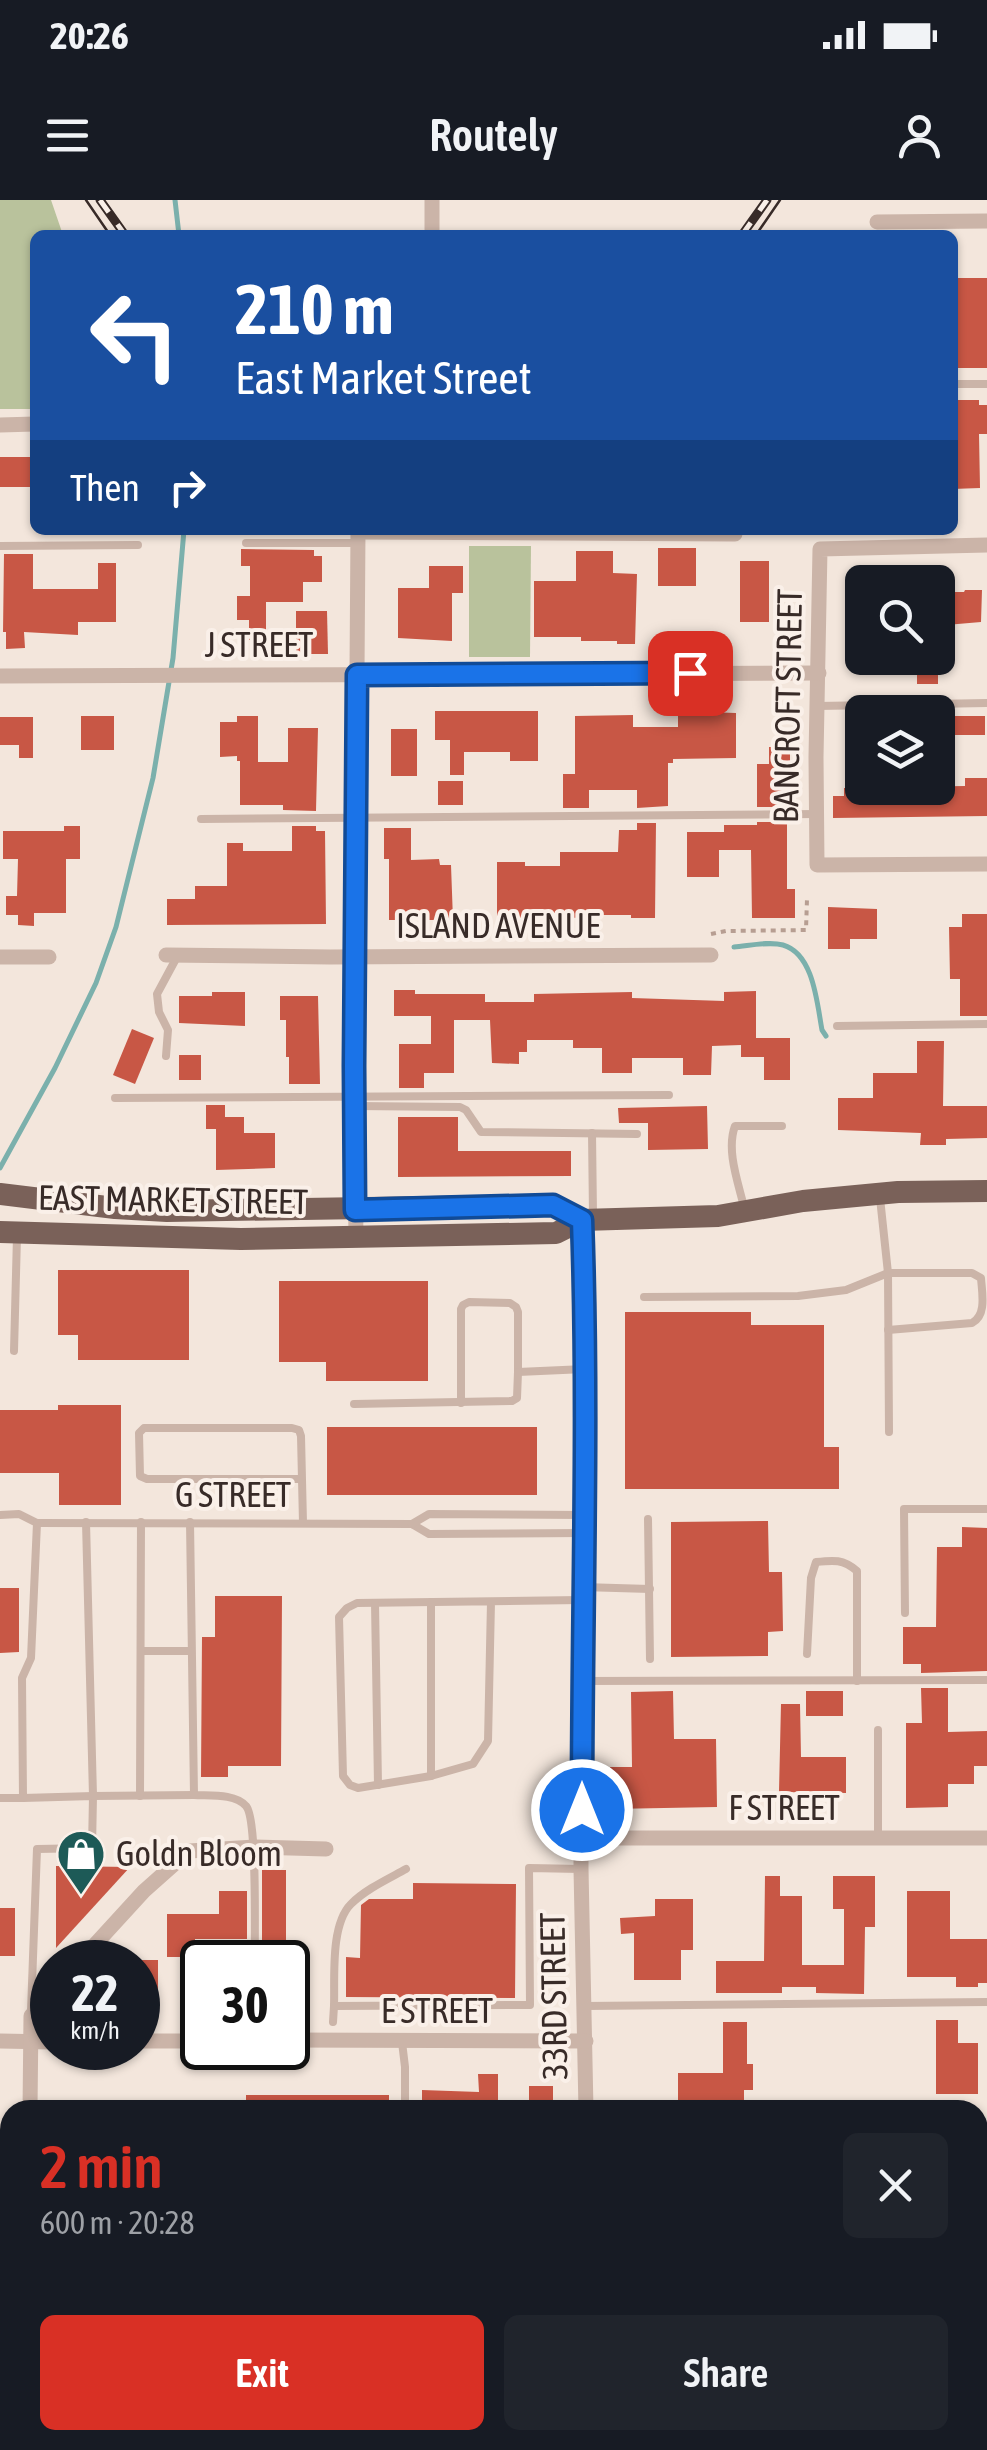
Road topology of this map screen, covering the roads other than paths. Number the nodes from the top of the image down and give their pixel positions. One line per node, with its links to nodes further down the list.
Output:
1 (432, 200): 4 (street)
2 (877, 222): 3 (street)
3 (987, 222)
4 (432, 230)
5 (958, 384): 6 (lane)
6 (987, 384)
7 (30, 424): 8 (street)
8 (0, 425)
9 (358, 535): 10 (lane); 15 (street)
10 (246, 543)
11 (138, 545): 13 (lane)
12 (987, 545): 14 (street, BANCROFT STREET)
13 (0, 546)
14 (819, 673): 15 (street, J STREET); 18 (street, BANCROFT STREET)
15 (357, 675): 16 (street, J STREET); 20 (street)
16 (0, 676)
17 (987, 704): 18 (lane)
18 (818, 706): 19 (street, BANCROFT STREET)
19 (816, 814): 20 (lane); 22 (street, BANCROFT STREET)
20 (355, 818): 21 (lane); 27 (street)
21 (201, 819)
22 (987, 864)
23 (172, 955): 27 (street, ISLAND AVENUE); 30 (lane)
24 (711, 955): 27 (street, ISLAND AVENUE)
25 (0, 956): 26 (street)
26 (49, 956)
27 (354, 956): 33 (street)
28 (987, 1024): 29 (lane)
29 (837, 1026)
30 (166, 1056)
31 (669, 1095): 33 (lane)
32 (115, 1098): 33 (lane)
33 (354, 1102): 35 (lane); 40 (street)
34 (782, 1126): 41 (lane)
35 (592, 1133): 36 (lane); 42 (lane)
36 (637, 1134)
37 (987, 1192): 38 (main road, EAST MARKET STREET)
38 (880, 1194): 41 (main road, EAST MARKET STREET); 45 (lane)
39 (9, 1195): 40 (main road, EAST MARKET STREET)
40 (355, 1210): 42 (main road, EAST MARKET STREET); 44 (street)
41 (744, 1211): 42 (main road, EAST MARKET STREET)
42 (588, 1220): 44 (main road, EAST MARKET STREET); 49 (street, 33RD STREET)
43 (8, 1232): 44 (main road, EAST MARKET STREET); 48 (lane)
44 (356, 1237)
45 (888, 1273): 46 (lane); 47 (lane); 47 (lane)
46 (644, 1297)
47 (888, 1330): 53 (lane)
48 (14, 1351)
49 (585, 1369): 50 (lane); 57 (street, 33RD STREET)
50 (518, 1372): 51 (lane); 51 (lane)
51 (461, 1403): 52 (lane)
52 (354, 1404)
53 (889, 1432)
54 (302, 1478): 54 (lane); 63 (lane)
55 (987, 1509): 71 (lane)
56 (0, 1515): 62 (lane, G STREET)
57 (583, 1516): 64 (lane, G STREET); 65 (street, 33RD STREET)
58 (648, 1519): 66 (lane)
59 (86, 1522): 60 (lane, G STREET); 62 (lane, G STREET); 83 (lane)
60 (141, 1522): 61 (lane, G STREET); 72 (lane)
61 (190, 1522): 63 (lane, G STREET); 73 (lane)
62 (37, 1523): 86 (lane)
63 (303, 1523): 64 (lane, G STREET)
64 (412, 1524): 65 (lane, G STREET)
65 (582, 1533): 67 (street, 33RD STREET)
66 (650, 1589): 67 (lane); 75 (lane)
67 (582, 1594): 69 (lane); 76 (street, 33RD STREET)
68 (432, 1602): 69 (lane); 70 (lane); 80 (lane)
69 (491, 1602): 80 (lane)
70 (376, 1603): 81 (lane); 81 (lane)
71 (905, 1614)
72 (141, 1651): 73 (lane); 84 (lane)
73 (192, 1651): 82 (lane)
74 (808, 1654): 77 (lane)
75 (650, 1659)
76 (582, 1680): 77 (lane); 87 (street, 33RD STREET)
77 (857, 1680): 78 (lane)
78 (987, 1680)
79 (878, 1730): 88 (lane)
80 (432, 1776): 81 (lane)
81 (378, 1785)
82 (194, 1795): 84 (lane); 90 (lane)
83 (93, 1796): 84 (lane); 86 (lane); 94 (lane)
84 (140, 1796)
85 (0, 1798): 86 (lane)
86 (22, 1798)
87 (582, 1838): 88 (street, F STREET); 92 (street, 33RD STREET)
88 (878, 1838): 89 (street, F STREET)
89 (987, 1838)
90 (255, 1847): 91 (street); 95 (street); 96 (lane)
91 (326, 1849)
92 (582, 1868): 98 (lane); 99 (street, 33RD STREET)
93 (406, 1869): 98 (lane)
94 (34, 1940)
95 (99, 1940)
96 (254, 1940)
97 (987, 2002): 99 (lane)
98 (334, 2006): 100 (lane)
99 (586, 2006): 103 (street, 33RD STREET)
100 (334, 2022)
101 (310, 2040): 105 (street, E STREET)
102 (0, 2041): 104 (street)
103 (586, 2041): 105 (street, E STREET); 109 (street, 33RD STREET)
104 (30, 2042)
105 (402, 2042): 108 (lane)
106 (31, 2070): 107 (street)
107 (30, 2100)
108 (405, 2100)
109 (586, 2100)

